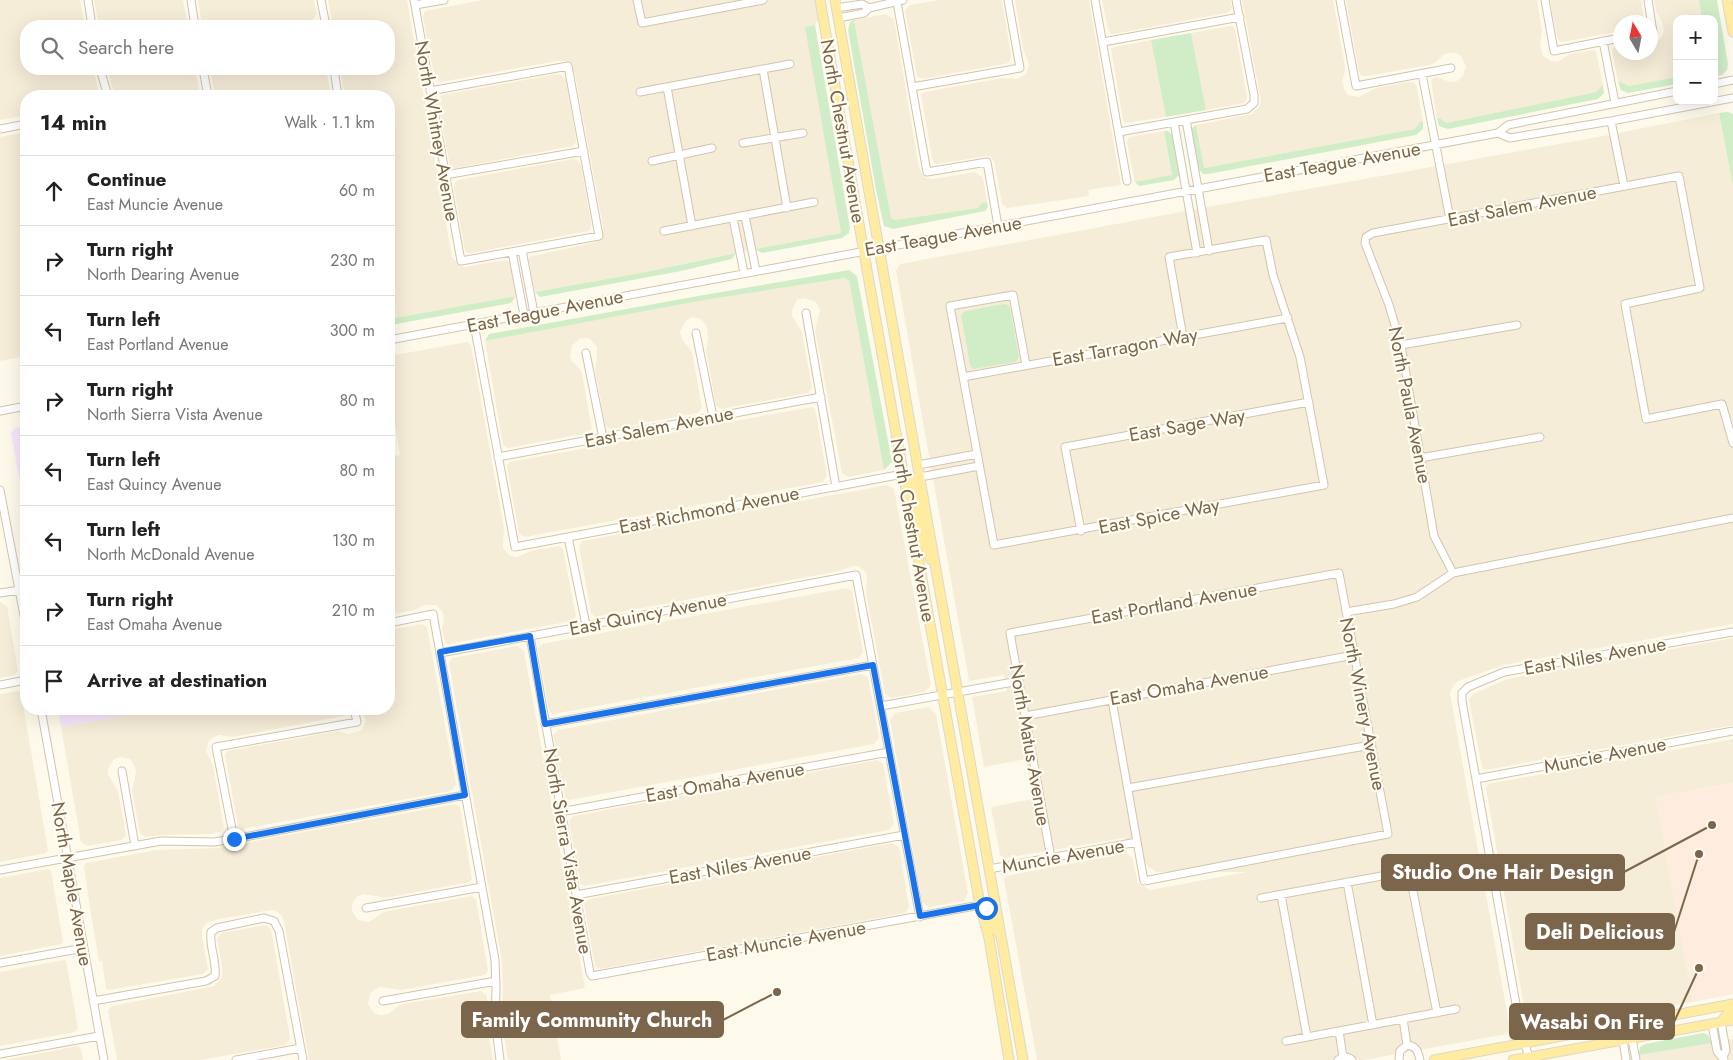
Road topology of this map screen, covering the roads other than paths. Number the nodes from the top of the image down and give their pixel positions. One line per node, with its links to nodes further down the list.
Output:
1 (88, 0): 21 (street)
2 (191, 0): 22 (street)
3 (321, 0): 23 (street)
4 (444, 0): 17 (street)
5 (638, 0): 6 (street)
6 (763, 0)
7 (820, 0): 84 (main road, North Chestnut Avenue)
8 (826, 0): 18 (main road)
9 (1008, 0): 38 (street)
10 (1095, 0): 27 (street)
11 (1236, 0): 20 (street)
12 (1340, 0): 31 (street)
13 (1545, 0): 26 (street)
14 (1648, 0): 19 (street)
15 (1727, 0): 24 (main road)
16 (900, 1): 18 (street); 38 (street)
17 (414, 3): 42 (street, North Whitney Avenue)
18 (836, 9): 82 (main road, North Chestnut Avenue)
19 (1650, 15)
20 (1240, 17): 27 (street); 47 (street)
21 (91, 20)
22 (194, 20)
23 (323, 20)
24 (1733, 32)
25 (1613, 39): 26 (street)
26 (1603, 41): 46 (street)
27 (1103, 42): 52 (street)
28 (790, 64): 30 (street)
29 (1451, 68): 31 (street)
30 (763, 69): 37 (street); 55 (street)
31 (1422, 74): 57 (street)
32 (102, 75): 39 (street)
33 (204, 75): 40 (street)
34 (335, 75): 41 (street)
35 (1733, 80): 36 (street)
36 (1718, 83)
37 (667, 87): 43 (street); 61 (street)
38 (912, 87): 77 (street)
39 (106, 90)
40 (207, 90)
41 (337, 90)
42 (430, 91): 59 (street); 64 (street, North Whitney Avenue)
43 (640, 92)
44 (1673, 92): 46 (street, East Teague Avenue)
45 (1733, 98): 48 (street, East Teague Avenue)
46 (1615, 103): 54 (street, East Teague Avenue)
47 (1186, 120): 49 (street); 60 (street)
48 (1611, 121): 54 (street, East Teague Avenue); 66 (street)
49 (1174, 122): 52 (street); 62 (street)
50 (20, 125): 51 (street)
51 (0, 129)
52 (1119, 132): 65 (street)
53 (803, 133): 55 (street)
54 (1498, 133): 57 (street, East Teague Avenue)
55 (775, 137): 56 (street); 70 (street)
56 (743, 143)
57 (1435, 145): 67 (street, East Teague Avenue); 74 (street)
58 (712, 148): 61 (street)
59 (584, 151): 64 (street); 83 (street)
60 (1191, 152): 62 (street); 67 (street)
61 (678, 155): 63 (street); 76 (street)
62 (1180, 155): 68 (street)
63 (652, 161)
64 (445, 175): 86 (street, North Whitney Avenue)
65 (1127, 181)
66 (1624, 186): 74 (street, East Salem Avenue); 110 (street, East Salem Avenue)
67 (1198, 189): 68 (street, East Teague Avenue); 73 (street)
68 (1186, 191): 75 (street); 77 (street, East Teague Avenue)
69 (814, 202): 70 (street)
70 (787, 208): 71 (street)
71 (745, 216): 72 (street); 80 (street)
72 (733, 218): 76 (street); 81 (street)
73 (1203, 219): 75 (street); 85 (street)
74 (1450, 219): 79 (street, East Salem Avenue)
75 (1191, 221): 87 (street)
76 (692, 226): 78 (street)
77 (998, 226): 82 (street, East Teague Avenue)
78 (664, 231)
79 (1366, 237): 99 (street, North Paula Avenue)
80 (749, 238): 81 (street); 88 (street)
81 (737, 240): 89 (street)
82 (879, 248): 84 (street, East Teague Avenue); 115 (main road, North Chestnut Avenue)
83 (522, 250): 86 (street); 90 (street)
84 (863, 250): 88 (street, East Teague Avenue); 118 (main road, North Chestnut Avenue)
85 (1209, 251): 87 (street); 93 (street)
86 (512, 252): 92 (street)
87 (1197, 253): 97 (street)
88 (756, 271): 89 (street, East Teague Avenue)
89 (744, 273): 90 (street, East Teague Avenue)
90 (534, 313): 92 (street, East Teague Avenue)
91 (806, 313): 103 (street)
92 (524, 315): 94 (street, East Teague Avenue)
93 (1288, 318): 97 (street, East Tarragon Way); 104 (street)
94 (474, 324): 98 (street, East Teague Avenue); 112 (street)
95 (1518, 325): 99 (street)
96 (696, 333): 107 (street)
97 (1183, 337): 101 (street, East Tarragon Way)
98 (395, 339)
99 (1401, 344): 113 (street, North Paula Avenue)
100 (586, 353): 109 (street)
101 (1026, 365): 102 (street, East Tarragon Way); 102 (street)
102 (963, 377): 111 (street)
103 (821, 397): 107 (street, East Salem Avenue); 120 (street)
104 (1309, 402): 123 (street, East Spice Way); 123 (street, East Sage Way)
105 (20, 407): 106 (street)
106 (0, 411)
107 (713, 417): 109 (street, East Salem Avenue)
108 (1540, 437): 113 (street)
109 (603, 438): 112 (street, East Salem Avenue)
110 (1733, 443)
111 (977, 454): 114 (street); 116 (street)
112 (498, 457): 124 (street, East Richmond Avenue)
113 (1420, 458): 126 (street, North Paula Avenue)
114 (942, 460): 115 (street); 117 (street)
115 (918, 465): 119 (main road, North Chestnut Avenue)
116 (979, 466): 117 (street); 123 (street, East Spice Way)
117 (945, 472): 119 (street)
118 (904, 474): 120 (street, East Richmond Avenue); 127 (main road); 143 (main road, North Chestnut Avenue)
119 (920, 477): 127 (main road, North Chestnut Avenue)
120 (836, 487): 124 (street, East Richmond Avenue)
121 (0, 490): 128 (street)
122 (1733, 518): 126 (street)
123 (1081, 531)
124 (568, 537): 132 (street)
125 (1339, 573): 130 (street, North Winery Avenue); 134 (street, East Portland Avenue)
126 (1453, 573): 130 (street)
127 (939, 583): 142 (main road, North Chestnut Avenue)
128 (20, 590): 129 (street)
129 (0, 594)
130 (1346, 612): 137 (street, North Winery Avenue)
131 (395, 621): 136 (street)
132 (586, 625): 135 (street, East Quincy Avenue); 138 (street, East Quincy Avenue)
133 (1733, 632): 154 (street, East Niles Avenue)
134 (1010, 633): 139 (street, North Matus Avenue)
135 (530, 636): 136 (street, East Quincy Avenue); 149 (street, North Sierra Vista Avenue)
136 (440, 652): 156 (street)
137 (1354, 655): 144 (street, East Omaha Avenue); 151 (street, North Winery Avenue)
138 (873, 665): 145 (street); 149 (street)
139 (1018, 680): 142 (street); 148 (street, North Matus Avenue)
140 (20, 681): 141 (street)
141 (0, 685)
142 (959, 692): 143 (street); 165 (main road, North Chestnut Avenue)
143 (943, 695): 145 (street); 173 (main road, North Chestnut Avenue)
144 (1112, 700): 148 (street, East Omaha Avenue); 155 (street)
145 (880, 706): 152 (street)
146 (42, 715): 162 (street, North Maple Avenue)
147 (355, 715): 159 (street)
148 (1025, 716): 163 (street, North Matus Avenue)
149 (545, 724): 157 (street, North Sierra Vista Avenue)
150 (1733, 731): 154 (street, Muncie Avenue)
151 (1371, 745): 155 (street); 160 (street, North Winery Avenue)
152 (889, 752): 157 (street, East Omaha Avenue); 158 (street)
153 (122, 771): 161 (street)
154 (1476, 779): 196 (street)
155 (1128, 788): 160 (street)
156 (465, 795): 159 (street); 169 (street)
157 (560, 812): 170 (street, North Sierra Vista Avenue)
158 (904, 834): 170 (street, East Niles Avenue); 175 (street)
159 (234, 839): 161 (street)
160 (1137, 842): 163 (street, Muncie Avenue)
161 (135, 846): 162 (street)
162 (68, 858): 166 (street); 177 (street, North Maple Avenue)
163 (1051, 858): 165 (street, Muncie Avenue)
164 (1431, 867): 167 (street)
165 (989, 869): 176 (main road, North Chestnut Avenue)
166 (0, 870)
167 (1409, 871): 168 (street); 186 (street)
168 (1347, 882): 171 (street); 190 (street)
169 (482, 887): 174 (street); 180 (street)
170 (576, 895): 179 (street, North Sierra Vista Avenue)
171 (1281, 895): 172 (street); 193 (street)
172 (1261, 898)
173 (980, 905): 175 (street, East Muncie Avenue); 176 (main road); 207 (main road, North Chestnut Avenue)
174 (366, 908)
175 (920, 916): 179 (street, East Muncie Avenue)
176 (1000, 934): 208 (main road, North Chestnut Avenue)
177 (84, 948): 178 (street); 181 (street, North Maple Avenue)
178 (0, 963)
179 (592, 976)
180 (496, 981): 182 (street); 206 (street)
181 (93, 1001): 192 (street, North Maple Avenue); 198 (street)
182 (383, 1001)
183 (1733, 1004): 196 (main road)
184 (1456, 1010): 186 (street)
185 (1733, 1012): 189 (main road)
186 (1437, 1013): 187 (street)
187 (1402, 1020): 190 (street); 197 (street)
188 (1733, 1020): 189 (main road)
189 (1716, 1023): 194 (main road); 202 (street)
190 (1373, 1025): 191 (street)
191 (1339, 1031): 193 (street); 201 (street)
192 (99, 1036): 199 (street); 203 (street, North Maple Avenue)
193 (1307, 1037): 195 (street)
194 (1627, 1040): 200 (main road); 214 (street); 215 (street)
195 (1286, 1041)
196 (1524, 1043): 200 (street); 212 (main road)
197 (1407, 1045): 210 (street); 211 (street)
198 (301, 1048): 204 (street); 205 (street)
199 (0, 1054)
200 (1529, 1057): 213 (main road)
201 (1341, 1058): 209 (street)
202 (1724, 1059)
203 (104, 1060)
204 (236, 1060)
205 (303, 1060)
206 (500, 1060)
207 (1009, 1060)
208 (1023, 1060)
209 (1352, 1060)
210 (1399, 1060)
211 (1420, 1060)
212 (1434, 1060)
213 (1513, 1060)
214 (1626, 1060)
215 (1636, 1060)

